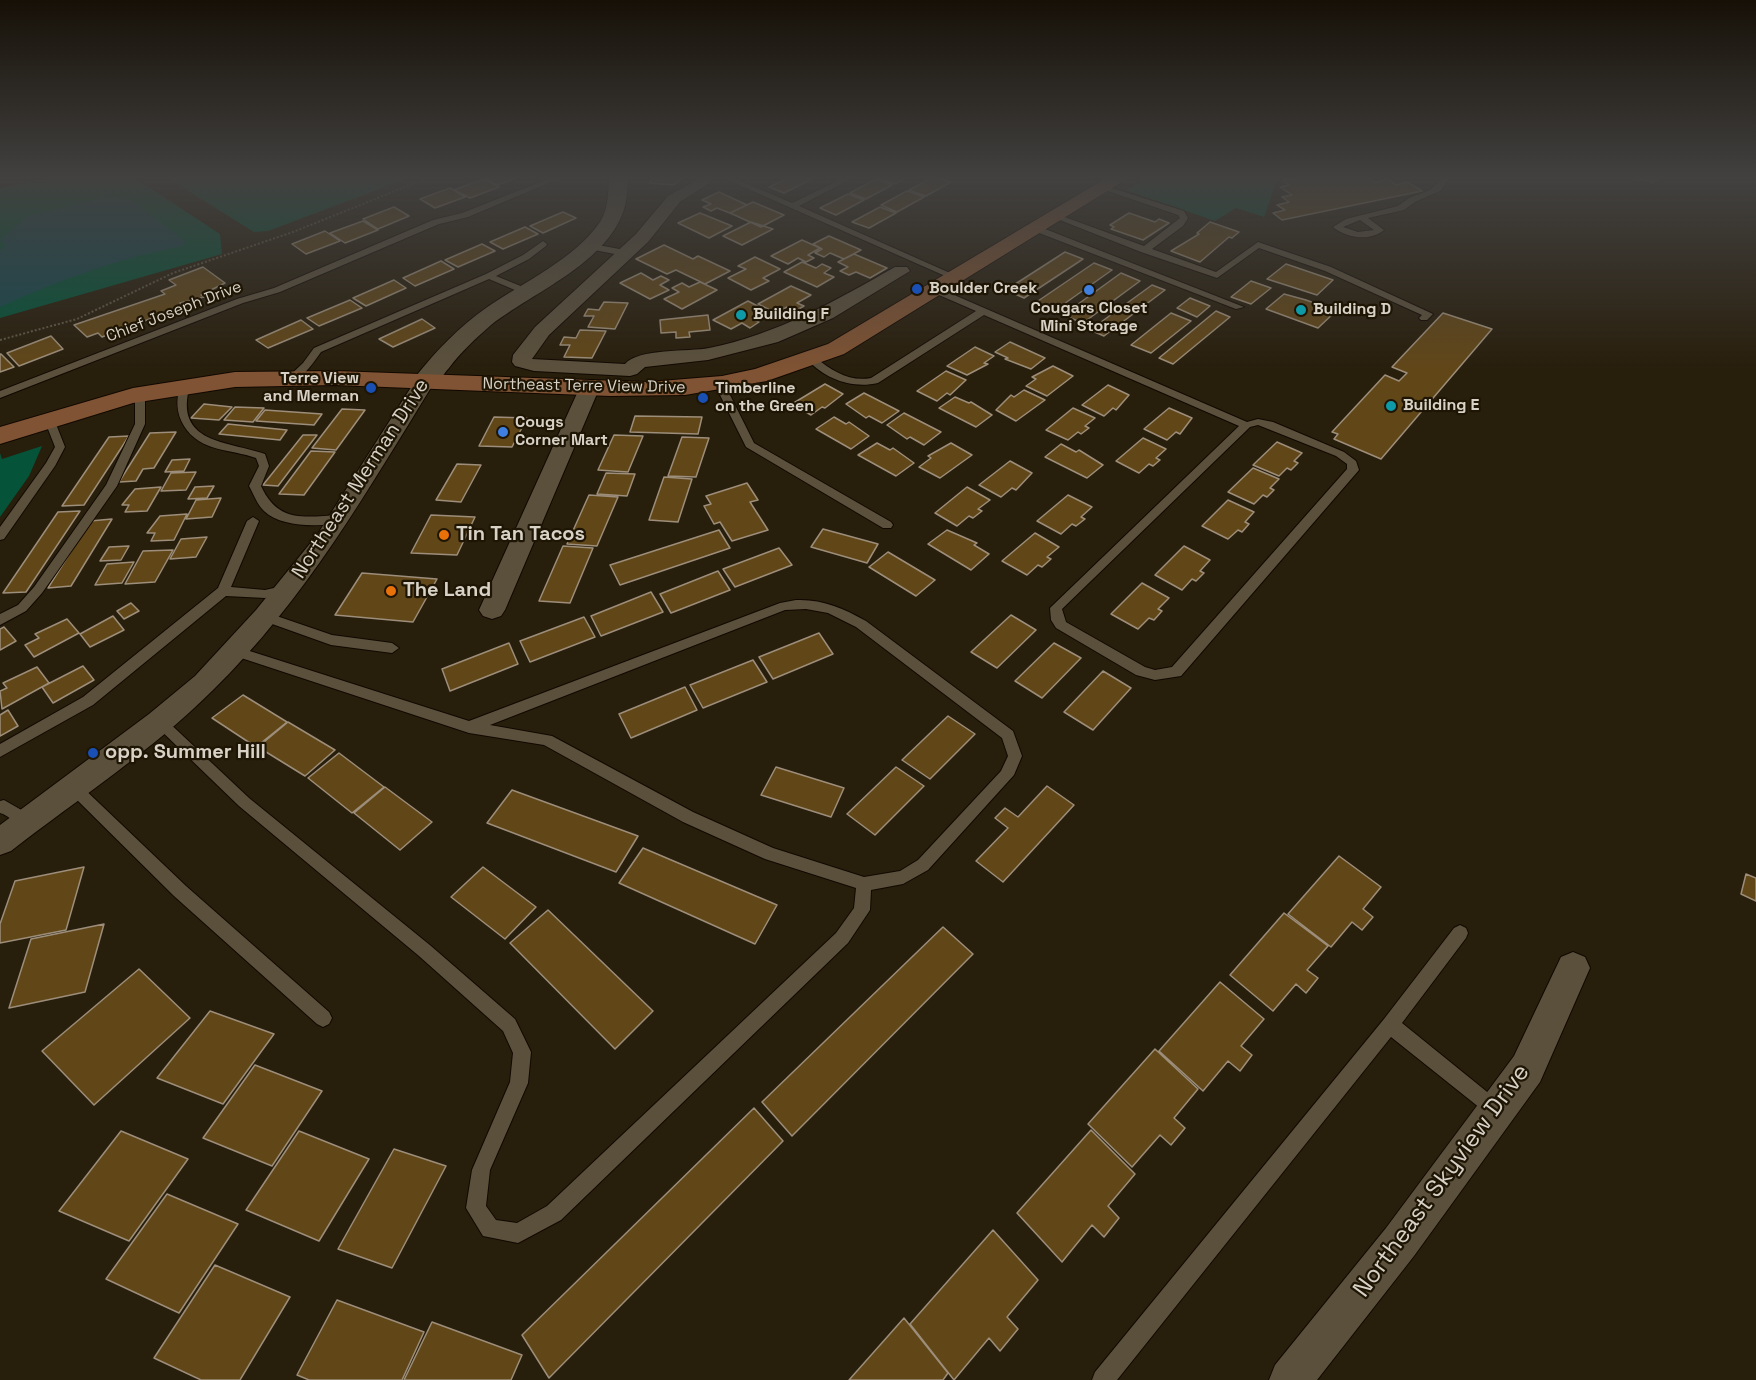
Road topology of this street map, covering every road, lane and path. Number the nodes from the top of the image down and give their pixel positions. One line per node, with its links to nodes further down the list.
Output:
1 (265, 241): 22 (path)
2 (391, 241): 31 (lane, Chief Joseph Drive)
3 (592, 241): 11 (street, Northeast Merman Drive)
4 (638, 241): 13 (street)
5 (874, 241): 16 (lane)
6 (1016, 241): 16 (main road, Northeast Terre View Drive)
7 (1089, 241): 19 (lane)
8 (1113, 241): 12 (lane)
9 (1156, 241): 12 (lane)
10 (543, 244): 15 (lane)
11 (587, 246): 13 (lane); 18 (street, Northeast Merman Drive)
12 (1144, 250): 21 (lane)
13 (625, 253): 25 (street)
14 (901, 271): 25 (street)
15 (489, 276): 18 (lane); 24 (lane)
16 (955, 277): 17 (main road, Northeast Terre View Drive)
17 (935, 290): 20 (lane); 23 (main road, Northeast Terre View Drive)
18 (525, 291): 26 (street, Northeast Merman Drive)
19 (1239, 307)
20 (985, 310): 23 (lane); 33 (lane)
21 (1424, 318)
22 (0, 340)
23 (813, 360): 28 (main road, Northeast Terre View Drive)
24 (292, 378): 26 (main road, Northeast Terre View Drive); 27 (main road, Northeast Terre View Drive)
25 (626, 380): 28 (main road, Northeast Terre View Drive); 29 (main road, Northeast Terre View Drive)
26 (425, 381): 29 (main road, Northeast Terre View Drive); 35 (street, Northeast Merman Drive)
27 (185, 385): 30 (main road, Northeast Terre View Drive); 35 (lane)
28 (720, 385): 37 (lane)
29 (589, 389): 41 (street)
30 (140, 393): 32 (main road, Northeast Terre View Drive); 43 (lane)
31 (0, 395)
32 (49, 419): 34 (main road, Northeast Terre View Drive); 38 (lane)
33 (1246, 425): 33 (lane)
34 (0, 436)
35 (339, 519): 39 (street, Northeast Merman Drive)
36 (253, 521): 40 (lane)
37 (887, 525)
38 (0, 536)
39 (289, 588): 40 (lane); 42 (street, Northeast Merman Drive)
40 (224, 591): 48 (lane)
41 (492, 610)
42 (265, 618): 44 (lane); 45 (street, Northeast Merman Drive)
43 (0, 620)
44 (392, 648)
45 (234, 651): 46 (street, Northeast Merman Drive); 47 (lane)
46 (159, 722): 49 (street, Northeast Merman Drive); 53 (lane)
47 (468, 727): 53 (lane); 53 (lane)
48 (0, 751)
49 (74, 788): 51 (street, Northeast Merman Drive); 56 (lane)
50 (0, 807): 51 (lane)
51 (27, 821): 52 (street, Northeast Merman Drive)
52 (0, 842)
53 (864, 884)
54 (1460, 933): 57 (lane)
55 (1573, 968): 58 (street, Northeast Skyview Drive)
56 (323, 1018)
57 (1390, 1025): 58 (lane); 59 (lane)
58 (1496, 1110): 60 (street, Northeast Skyview Drive)
59 (1103, 1380)
60 (1290, 1380)

